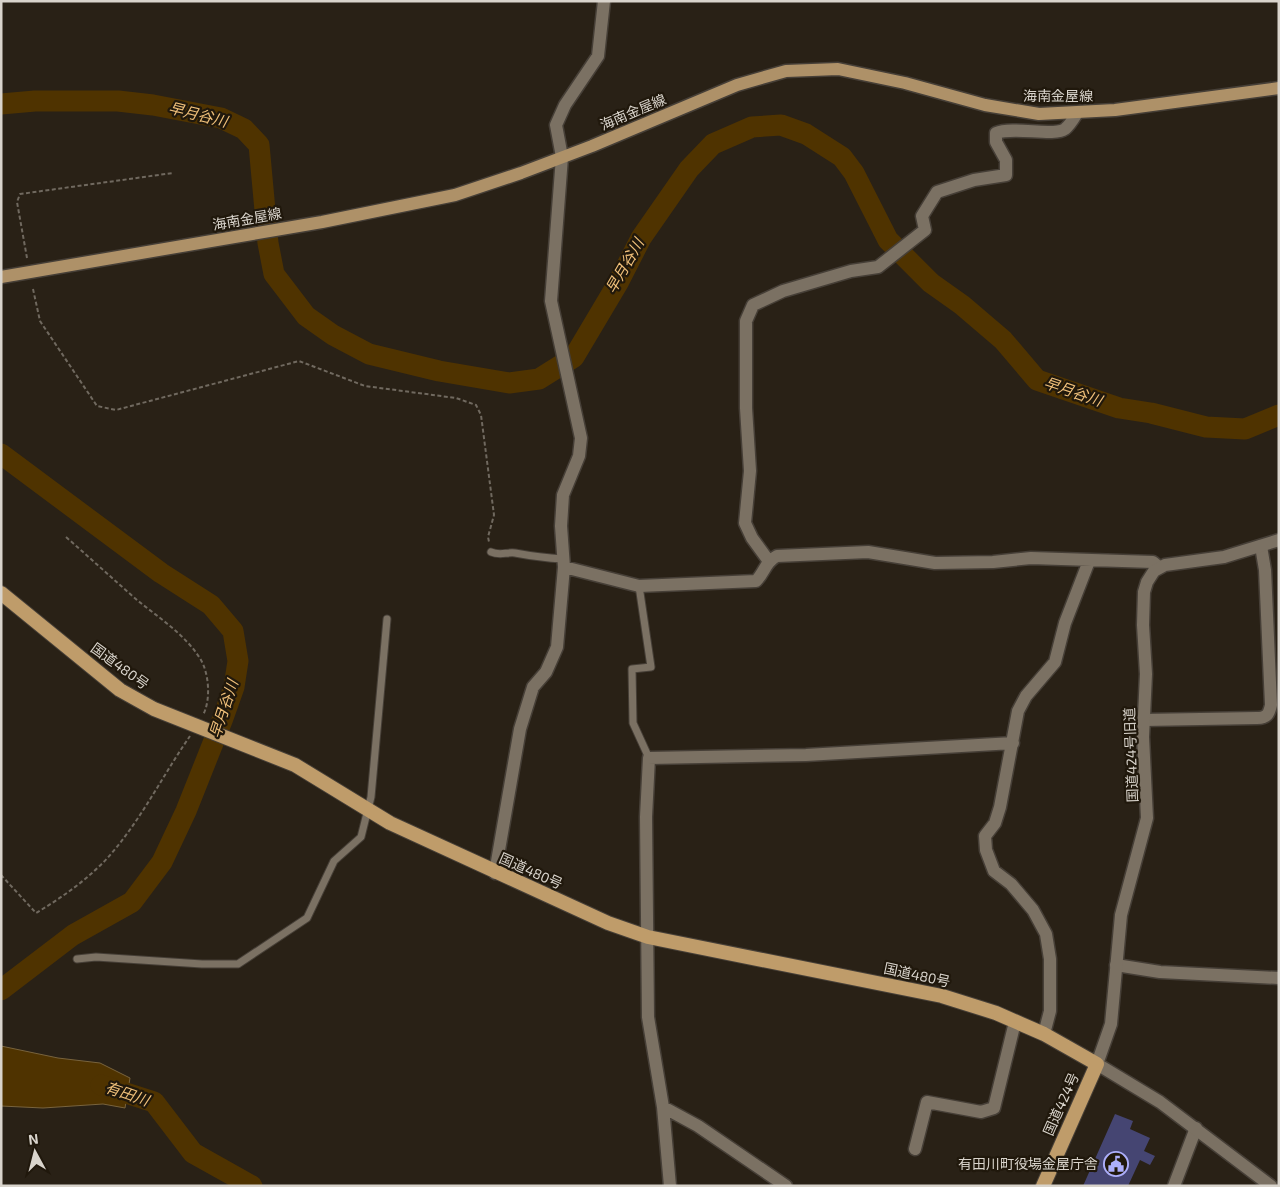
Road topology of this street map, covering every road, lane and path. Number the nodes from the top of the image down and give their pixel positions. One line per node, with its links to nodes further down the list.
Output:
1 (604, 1): 4 (street)
2 (1279, 88): 3 (main road, 海南金屋線)
3 (1077, 113): 4 (main road, 海南金屋線); 13 (street)
4 (562, 157): 7 (main road, 海南金屋線); 15 (street)
5 (173, 173): 6 (path)
6 (27, 258)
7 (1, 277)
8 (33, 289): 12 (path)
9 (66, 537): 22 (path)
10 (1279, 540): 11 (street)
11 (1261, 546): 16 (street); 20 (street)
12 (491, 552): 15 (lane)
13 (768, 560): 14 (street); 17 (street)
14 (1090, 561): 16 (street); 23 (street)
15 (563, 563): 17 (street); 26 (street)
16 (1159, 567): 21 (street, 国道424号旧道)
17 (639, 586): 24 (lane)
18 (1, 593): 22 (highway, 国道480号)
19 (387, 619): 25 (lane)
20 (1274, 710): 21 (street)
21 (1144, 720): 30 (street, 国道424号旧道)
22 (200, 726): 25 (highway, 国道480号); 27 (path)
23 (1013, 743): 24 (street); 33 (street)
24 (649, 758): 28 (street)
25 (368, 810): 26 (highway, 国道480号); 29 (lane)
26 (496, 873): 28 (highway, 国道480号)
27 (1, 875)
28 (648, 937): 32 (highway, 国道480号); 35 (street)
29 (77, 959)
30 (1116, 965): 31 (street); 34 (street, 国道424号旧道)
31 (1279, 978)
32 (1015, 1022): 33 (highway, 国道480号); 37 (street)
33 (1044, 1034): 34 (highway, 国道480号)
34 (1097, 1064): 36 (street); 40 (highway, 国道424号)
35 (663, 1106): 38 (street); 39 (street)
36 (1196, 1128): 41 (street); 42 (street)
37 (915, 1149)
38 (670, 1186)
39 (786, 1186)
40 (1043, 1186)
41 (1174, 1186)
42 (1271, 1186)

